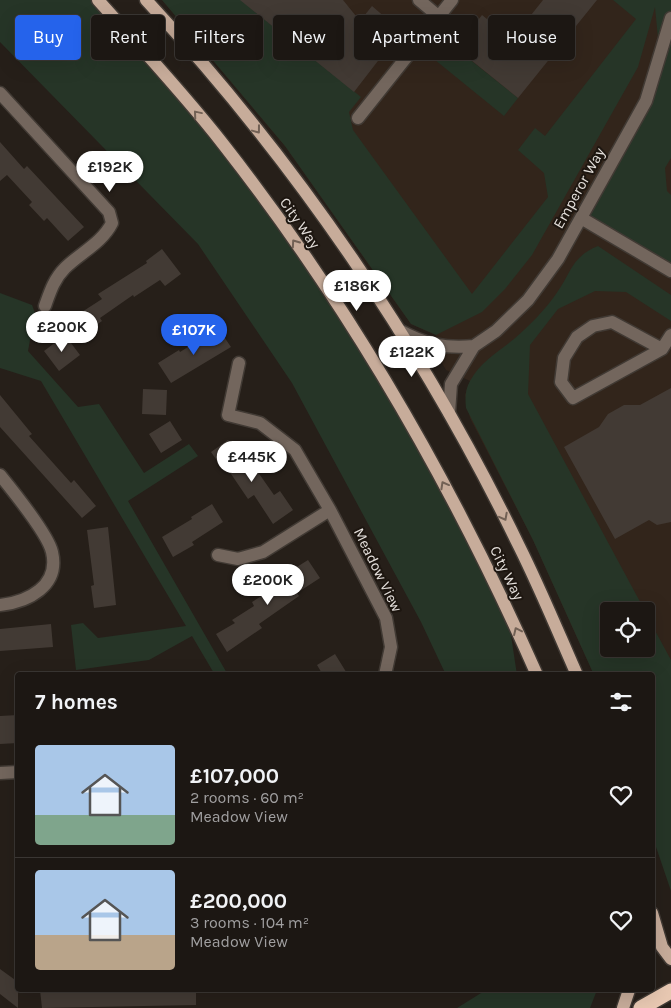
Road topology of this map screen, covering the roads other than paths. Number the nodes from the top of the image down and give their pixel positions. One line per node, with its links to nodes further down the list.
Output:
1 (98, 0): 25 (main road, City Way, one-way to 1)
2 (146, 0): 15 (main road, City Way, one-way to 15)
3 (419, 0): 5 (street)
4 (452, 0): 6 (street)
5 (437, 15)
6 (439, 15)
7 (671, 18): 9 (street, Emperor Way)
8 (403, 60): 11 (street)
9 (666, 61): 12 (street, Emperor Way)
10 (0, 93): 14 (street)
11 (358, 118)
12 (580, 218): 13 (street); 17 (street, Emperor Way)
13 (671, 271)
14 (45, 306)
15 (399, 330): 17 (street); 19 (main road, City Way)
16 (667, 344): 16 (street)
17 (474, 346): 19 (street, Emperor Way)
18 (239, 363): 21 (street, Meadow View)
19 (448, 412): 26 (main road, City Way, one-way to 26)
20 (0, 475): 23 (street)
21 (330, 510): 22 (street); 24 (street, Meadow View)
22 (218, 555)
23 (0, 605)
24 (386, 672)
25 (536, 672)
26 (576, 672)
27 (0, 772): 28 (street)
28 (15, 772)
29 (655, 922): 30 (main road)
30 (671, 959)
31 (671, 991): 34 (highway)
32 (628, 992): 33 (main road)
33 (623, 1008)
34 (641, 1008)

